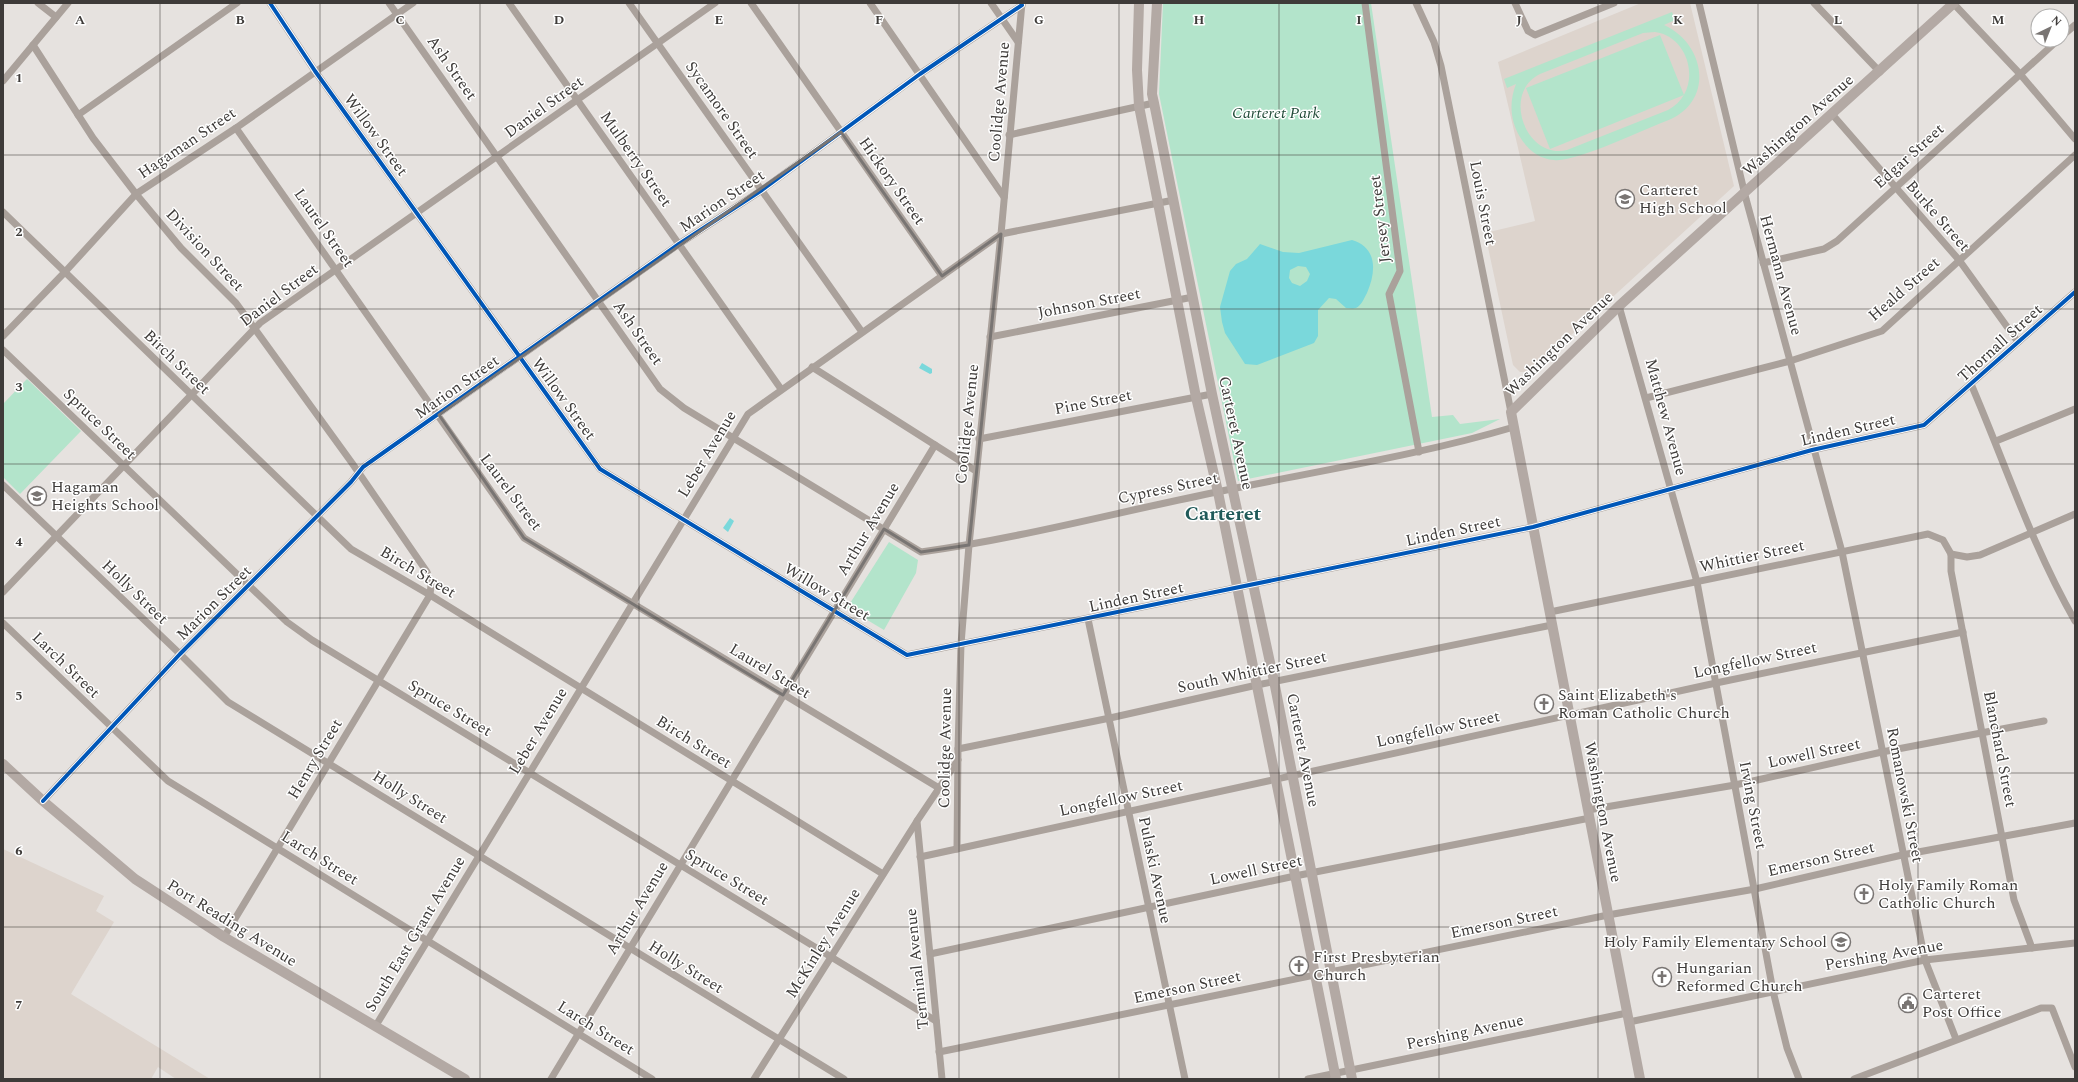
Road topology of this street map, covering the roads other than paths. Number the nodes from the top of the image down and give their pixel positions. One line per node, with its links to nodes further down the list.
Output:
1 (38, 3): 24 (street)
2 (68, 3): 24 (street)
3 (237, 3): 39 (street)
4 (270, 3): 30 (street, Willow Street)
5 (389, 3): 23 (street, Ash Street)
6 (413, 3): 23 (street, Hagaman Street)
7 (509, 3): 35 (street, Mulberry Street)
8 (629, 3): 27 (street, Sycamore Street)
9 (715, 3): 27 (street, Daniel Street)
10 (751, 3): 41 (street, Hickory Street)
11 (870, 3): 32 (street)
12 (991, 3): 25 (street)
13 (1139, 3): 37 (street, Carteret Avenue)
14 (1157, 3): 36 (street, Carteret Avenue)
15 (1365, 3): 92 (street, Jersey Street)
16 (1416, 3): 84 (street, Louis Street)
17 (1515, 3): 18 (street)
18 (1614, 3)
19 (1699, 3): 48 (street, Hermann Avenue)
20 (1814, 3): 31 (street)
21 (1954, 3): 31 (street, Washington Avenue); 33 (street)
22 (1022, 4): 25 (street, Marion Street); 26 (street, Coolidge Avenue)
23 (397, 14): 30 (street, Hagaman Street); 45 (street, Ash Street)
24 (56, 17): 28 (street)
25 (1001, 18): 26 (street); 32 (street, Marion Street)
26 (1018, 42): 42 (street, Coolidge Avenue)
27 (657, 43): 35 (street, Daniel Street); 47 (street, Sycamore Street)
28 (33, 45): 34 (street); 39 (street, Division Street)
29 (2049, 48): 33 (street, Edgar Street)
30 (315, 71): 40 (street, Hagaman Street); 54 (street, Willow Street)
31 (1880, 72): 38 (street, Washington Avenue)
32 (920, 74): 41 (street, Marion Street); 50 (street)
33 (2020, 74): 43 (street); 46 (street, Edgar Street)
34 (3, 81)
35 (577, 100): 45 (street, Daniel Street); 56 (street, Mulberry Street)
36 (1154, 103): 37 (street); 51 (street, Carteret Avenue)
37 (1139, 106): 42 (street); 52 (street, Carteret Avenue)
38 (1831, 113): 46 (street, Burke Street); 48 (street, Washington Avenue)
39 (78, 115): 49 (street, Division Street)
40 (236, 128): 49 (street, Hagaman Street); 59 (street, Laurel Street)
41 (841, 132): 47 (street, Marion Street); 61 (street, Hickory Street)
42 (1009, 135): 50 (street, Coolidge Avenue)
43 (2075, 139)
44 (2075, 155): 57 (street, Heald Street)
45 (498, 157): 54 (street, Daniel Street); 65 (street, Ash Street)
46 (1895, 188): 57 (street, Burke Street); 58 (street, Edgar Street)
47 (762, 190): 56 (street, Marion Street); 68 (street, Sycamore Street)
48 (1744, 193): 58 (street, Hermann Avenue); 66 (street, Washington Avenue)
49 (136, 194): 60 (street, Hagaman Street); 67 (street, Division Street)
50 (1004, 197): 55 (street, Coolidge Avenue)
51 (1174, 200): 52 (street); 63 (street, Carteret Avenue)
52 (1157, 202): 55 (street); 64 (street, Carteret Avenue)
53 (3, 212): 60 (street, Birch Street)
54 (417, 214): 59 (street, Daniel Street); 73 (street, Willow Street)
55 (1001, 234): 61 (street, Leber Avenue); 70 (street, Coolidge Avenue)
56 (679, 244): 65 (street, Marion Street); 77 (street, Mulberry Street)
57 (1959, 260): 71 (street, Burke Street); 74 (street, Heald Street)
58 (1763, 263): 74 (street, Hermann Avenue)
59 (337, 269): 67 (street, Daniel Street); 85 (street, Laurel Street)
60 (64, 273): 69 (street, Hagaman Street); 79 (street, Birch Street)
61 (942, 276): 68 (street, Leber Avenue)
62 (2075, 292): 71 (street, Thornall Street)
63 (1193, 297): 64 (street, Johnson Street); 78 (street, Carteret Avenue)
64 (1177, 300): 70 (street, Johnson Street); 80 (street, Carteret Avenue)
65 (599, 301): 73 (street, Marion Street); 87 (street, Ash Street)
66 (1619, 306): 81 (street, Matthew Avenue); 84 (street, Washington Avenue)
67 (255, 329): 79 (street, Daniel Street); 95 (street, Division Street)
68 (862, 332): 75 (street, Leber Avenue)
69 (3, 336)
70 (990, 337): 88 (street, Coolidge Avenue)
71 (2018, 342): 76 (street, Thornall Street)
72 (3, 350): 93 (street, Spruce Street)
73 (519, 358): 85 (street, Marion Street); 102 (street, Willow Street)
74 (1790, 361): 81 (street, Heald Street); 91 (street, Hermann Avenue)
75 (812, 367): 77 (street, Leber Avenue); 90 (street)
76 (1971, 384): 83 (street, Thornall Street); 89 (street)
77 (781, 389): 87 (street, Leber Avenue)
78 (1212, 394): 80 (street, Pine Street); 97 (street, Carteret Avenue)
79 (192, 396): 93 (street, Daniel Street); 101 (street, Birch Street)
80 (1196, 397): 88 (street, Pine Street); 99 (street, Carteret Avenue)
81 (1646, 398): 98 (street, Matthew Avenue)
82 (2075, 409): 89 (street)
83 (1940, 411): 91 (street, Linden Street)
84 (1511, 412): 86 (street, Washington Avenue)
85 (438, 415): 95 (street, Marion Street); 116 (street, Laurel Street)
86 (1514, 427): 92 (street, Cypress Street); 103 (street, Washington Avenue)
87 (734, 438): 102 (street, Leber Avenue); 104 (street, Ash Street)
88 (979, 439): 94 (street, Coolidge Avenue)
89 (1996, 442): 105 (street)
90 (935, 445): 94 (street); 104 (street, Arthur Avenue)
91 (1814, 451): 98 (street, Linden Street); 108 (street, Hermann Avenue)
92 (1419, 452): 97 (street, Cypress Street)
93 (124, 466): 106 (street, Daniel Street); 111 (street, Spruce Street)
94 (976, 471): 107 (street, Coolidge Avenue)
95 (358, 474): 101 (street, Marion Street); 115 (street, Division Street)
96 (3, 485): 106 (street, Holly Street)
97 (1233, 489): 99 (street, Cypress Street); 112 (street, Carteret Avenue)
98 (1671, 489): 103 (street, Linden Street); 110 (street, Matthew Avenue)
99 (1218, 492): 107 (street, Cypress Street); 113 (street, Carteret Avenue)
100 (2075, 514): 105 (street)
101 (317, 516): 111 (street, Marion Street); 115 (street, Birch Street)
102 (684, 520): 116 (street, Leber Avenue); 117 (street, Willow Street)
103 (1533, 527): 112 (street, Linden Street); 118 (street, Washington Avenue)
104 (884, 529): 107 (street, Ash Street); 117 (street, Arthur Avenue)
105 (2032, 533): 109 (street); 120 (street)
106 (56, 536): 114 (street, Daniel Street); 126 (street, Holly Street)
107 (969, 545): 124 (street, Coolidge Avenue)
108 (1842, 552): 109 (street, Whittier Street); 110 (street, Whittier Street); 125 (street, Romanowski Street)
109 (1951, 554): 123 (street, Blanchard Street)
110 (1697, 582): 118 (street, Whittier Street); 129 (street, Irving Street)
111 (249, 585): 126 (street, Marion Street); 127 (street, Spruce Street)
112 (1253, 585): 113 (street, Linden Street); 128 (street, Carteret Avenue)
113 (1236, 588): 119 (street, Linden Street); 130 (street, Carteret Avenue)
114 (3, 592)
115 (430, 595): 127 (street, Henry Street); 131 (street, Birch Street)
116 (632, 604): 131 (street, Leber Avenue); 132 (street, Laurel Street)
117 (833, 612): 124 (street, Willow Street); 132 (street, Arthur Avenue)
118 (1550, 612): 122 (street, Washington Avenue)
119 (1088, 619): 124 (street, Linden Street); 134 (street, Pulaski Avenue)
120 (2075, 621)
121 (3, 624): 136 (street, Larch Street)
122 (1552, 625): 128 (street, South Whittier Street); 133 (street, Washington Avenue)
123 (1963, 632): 125 (street, Longfellow Street); 137 (street, Blanchard Street)
124 (961, 644): 138 (street, Coolidge Avenue)
125 (1863, 652): 129 (street, Longfellow Street); 139 (street, Romanowski Street)
126 (180, 654): 136 (street, Marion Street); 142 (street, Holly Street)
127 (379, 681): 142 (street, Henry Street); 143 (street, Spruce Street)
128 (1274, 681): 130 (street, South Whittier Street); 144 (street, Carteret Avenue)
129 (1716, 682): 133 (street, Longfellow Street); 147 (street, Irving Street)
130 (1257, 685): 134 (street, South Whittier Street); 145 (street, Carteret Avenue)
131 (580, 687): 143 (street, Leber Avenue); 146 (street, Birch Street)
132 (783, 695): 146 (street, Arthur Avenue); 148 (street, Laurel Street)
133 (1569, 714): 144 (street, Longfellow Street); 151 (street, Washington Avenue)
134 (1110, 718): 138 (street, South Whittier Street); 150 (street, Pulaski Avenue)
135 (2044, 721): 137 (street, Lowell Street)
136 (112, 727): 149 (street, Marion Street); 155 (street, Larch Street)
137 (1982, 733): 139 (street, Lowell Street); 154 (street, Blanchard Street)
138 (958, 749): 140 (street, Coolidge Avenue)
139 (1882, 752): 147 (street, Lowell Street); 157 (street, Romanowski Street)
140 (958, 759): 148 (street, McKinley Avenue); 156 (street, Coolidge Avenue)
141 (3, 764): 149 (street, Port Reading Avenue)
142 (329, 764): 155 (street, Henry Street); 158 (street, Holly Street)
143 (530, 772): 158 (street, Leber Avenue); 160 (street, Spruce Street)
144 (1292, 775): 145 (street, Longfellow Street); 161 (street, Carteret Avenue)
145 (1275, 779): 150 (street, Longfellow Street); 163 (street, Carteret Avenue)
146 (730, 782): 160 (street, Arthur Avenue); 162 (street, Birch Street)
147 (1735, 784): 151 (street, Lowell Street); 164 (street, Irving Street)
148 (938, 788): 152 (street, McKinley Avenue)
149 (43, 801): 167 (street, Port Reading Avenue)
150 (1129, 811): 156 (street, Longfellow Street); 165 (street, Pulaski Avenue)
151 (1589, 814): 161 (street, Lowell Street); 166 (street, Washington Avenue)
152 (917, 821): 159 (street); 162 (street, McKinley Avenue)
153 (2075, 823): 154 (street, Emerson Street)
154 (2002, 838): 157 (street, Emerson Street); 171 (street, Blanchard Street)
155 (278, 848): 167 (street, Henry Street); 168 (street, Larch Street)
156 (957, 849): 159 (street, Longfellow Street)
157 (1902, 855): 164 (street, Emerson Street); 174 (street, Romanowski Street)
158 (479, 856): 168 (street, South East Grant Avenue); 170 (street, Holly Street)
159 (920, 857): 172 (street, Terminal Avenue)
160 (680, 864): 170 (street, Arthur Avenue); 173 (street, Spruce Street)
161 (1312, 872): 163 (street, Lowell Street); 175 (street, Carteret Avenue)
162 (883, 874): 173 (street, McKinley Avenue)
163 (1295, 876): 165 (street, Lowell Street); 176 (street, Carteret Avenue)
164 (1755, 889): 166 (street, Emerson Street); 177 (street, Irving Street)
165 (1149, 908): 172 (street, Lowell Street); 178 (street, Pulaski Avenue)
166 (1608, 915): 175 (street, Emerson Street); 179 (street, Washington Avenue)
167 (224, 937): 181 (street, Port Reading Avenue)
168 (427, 941): 181 (street, South East Grant Avenue); 182 (street, Larch Street)
169 (2075, 943): 171 (street, Pershing Avenue)
170 (629, 948): 182 (street, Arthur Avenue); 184 (street, Holly Street)
171 (2032, 948): 174 (street, Pershing Avenue)
172 (930, 954): 180 (street, Terminal Avenue)
173 (831, 956): 180 (street, Spruce Street); 184 (street, McKinley Avenue)
174 (1925, 960): 177 (street, Pershing Avenue); 183 (street, Romanowski Street)
175 (1331, 971): 176 (street, Emerson Street); 187 (street, Carteret Avenue)
176 (1315, 975): 178 (street, Emerson Street); 188 (street, Carteret Avenue)
177 (1773, 991): 179 (street, Pershing Avenue); 198 (street, Irving Street)
178 (1169, 1005): 185 (street, Emerson Street); 195 (street, Pulaski Avenue)
179 (1628, 1018): 187 (street, Pershing Avenue); 197 (street, Washington Avenue)
180 (936, 1021): 185 (street, Terminal Avenue)
181 (375, 1027): 189 (street, Port Reading Avenue)
182 (578, 1033): 190 (street, Arthur Avenue); 191 (street, Larch Street)
183 (1956, 1039): 186 (street); 199 (street)
184 (779, 1040): 192 (street, McKinley Avenue); 193 (street, Holly Street)
185 (939, 1052): 194 (street, Terminal Avenue)
186 (2075, 1067)
187 (1351, 1075): 188 (street, Pershing Avenue)
188 (1336, 1076): 196 (street, Pershing Avenue)
189 (465, 1079)
190 (551, 1079)
191 (652, 1079)
192 (754, 1079)
193 (844, 1079)
194 (942, 1079)
195 (1185, 1079)
196 (1308, 1079)
197 (1640, 1079)
198 (1799, 1079)
199 (1854, 1079)

